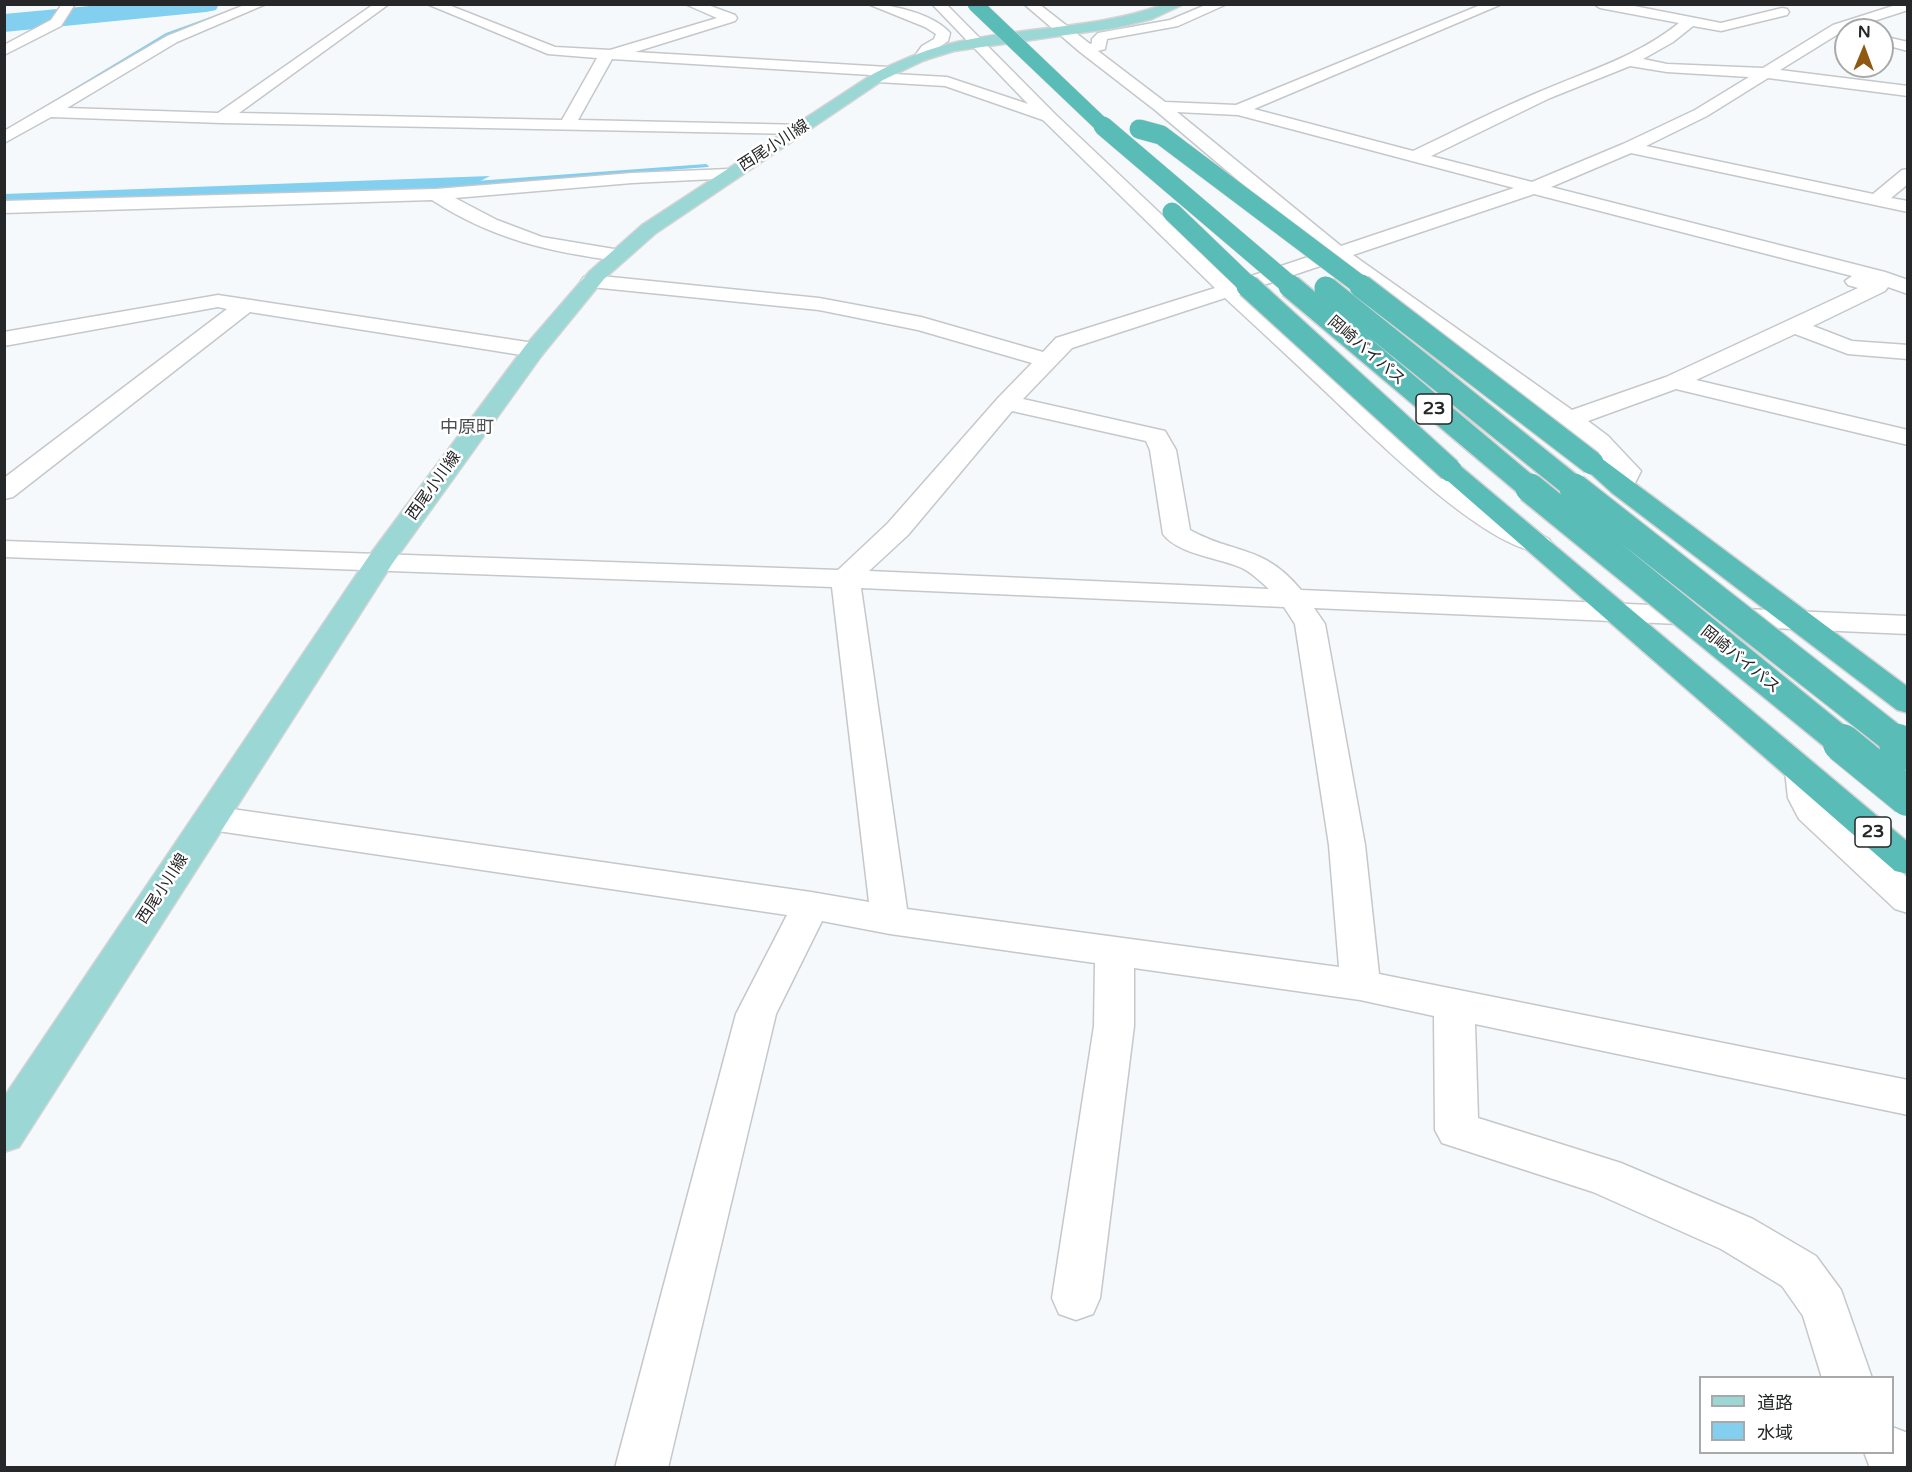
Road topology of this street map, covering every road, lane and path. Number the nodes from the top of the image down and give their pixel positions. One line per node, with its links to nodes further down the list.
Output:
1 (260, 4): 37 (street)
2 (383, 4): 38 (street)
3 (433, 4): 26 (street)
4 (691, 4): 26 (street)
5 (874, 4): 27 (street)
6 (938, 4): 23 (street)
7 (975, 4): 36 (highway, 岡崎バイパス / 23, bridge)
8 (1003, 4): 42 (highway, 岡崎バイパス / 23)
9 (1030, 4): 21 (street)
10 (1178, 4): 21 (main road, 西尾小川線)
11 (1221, 4): 24 (street)
12 (1496, 4): 35 (street)
13 (1600, 4): 18 (street)
14 (1762, 4): 18 (street)
15 (1908, 6): 17 (street)
16 (64, 13): 25 (street)
17 (1874, 18)
18 (1690, 21): 28 (street)
19 (1816, 21): 20 (street)
20 (1834, 27)
21 (1062, 32): 23 (main road, 西尾小川線); 24 (street)
22 (1834, 34): 29 (street)
23 (976, 44): 27 (main road, 西尾小川線); 39 (street)
24 (1085, 48): 34 (street)
25 (4, 51)
26 (606, 56): 30 (street); 40 (street)
27 (921, 57): 30 (main road, 西尾小川線)
28 (1629, 61): 29 (street); 31 (street)
29 (1767, 73): 33 (street); 44 (street)
30 (883, 75): 39 (street); 41 (main road, 西尾小川線)
31 (1581, 82): 32 (street); 45 (street)
32 (1610, 86)
33 (1908, 91)
34 (1161, 107): 35 (street); 54 (street)
35 (1238, 110): 45 (street)
36 (1085, 111): 71 (highway, 23, bridge); 82 (highway, 岡崎バイパス / 23, bridge)
37 (48, 112): 38 (street); 43 (street)
38 (222, 118): 40 (street)
39 (1050, 118): 58 (street)
40 (568, 124): 41 (street)
41 (800, 129): 46 (main road, 西尾小川線)
42 (1139, 129): 69 (highway, 23, bridge); 80 (highway, 岡崎バイパス / 23, bridge)
43 (4, 138)
44 (1629, 147): 48 (street); 51 (street)
45 (1414, 157): 48 (street)
46 (729, 174): 49 (street); 55 (main road, 西尾小川線)
47 (1904, 181): 51 (street)
48 (1533, 188): 50 (street); 57 (street)
49 (436, 194): 52 (street); 55 (street)
50 (1513, 195): 54 (street); 60 (street)
51 (1876, 201): 53 (street)
52 (4, 207)
53 (1908, 207)
54 (1337, 253): 58 (street); 67 (street)
55 (619, 255): 56 (main road, 西尾小川線)
56 (591, 281): 62 (main road, 西尾小川線); 64 (street)
57 (1908, 288)
58 (1230, 290): 64 (street); 71 (street)
59 (243, 307): 61 (street); 62 (street); 70 (street)
60 (1794, 326): 63 (street); 65 (street)
61 (4, 339)
62 (534, 350): 73 (main road, 西尾小川線)
63 (1908, 352)
64 (1048, 360): 66 (street)
65 (1674, 382): 67 (street); 68 (street)
66 (1006, 403): 74 (street); 75 (street)
67 (1571, 419): 69 (street)
68 (1908, 438)
69 (1621, 487): 77 (highway, 23)
70 (4, 491)
71 (1539, 545): 76 (highway, 23)
72 (4, 549): 73 (street)
73 (379, 562): 74 (street); 83 (main road, 西尾小川線)
74 (845, 579): 75 (street); 87 (street)
75 (1294, 597): 76 (street); 89 (street)
76 (1616, 611): 77 (street); 81 (highway, 23)
77 (1798, 621): 78 (street); 79 (highway, 23)
78 (1908, 625)
79 (1904, 699)
80 (1908, 751)
81 (1802, 771): 84 (highway, 23); 85 (street)
82 (1908, 797)
83 (211, 818): 86 (street); 92 (main road, 西尾小川線)
84 (1908, 862)
85 (1908, 900)
86 (811, 905): 87 (street); 96 (street)
87 (890, 920): 88 (street)
88 (1115, 951): 89 (street); 93 (street)
89 (1360, 985): 90 (street)
90 (1454, 1005): 91 (street); 94 (street)
91 (1908, 1098)
92 (10, 1115)
93 (1076, 1299)
94 (1847, 1376)
95 (1891, 1454): 97 (street)
96 (641, 1467)
97 (1899, 1467)

